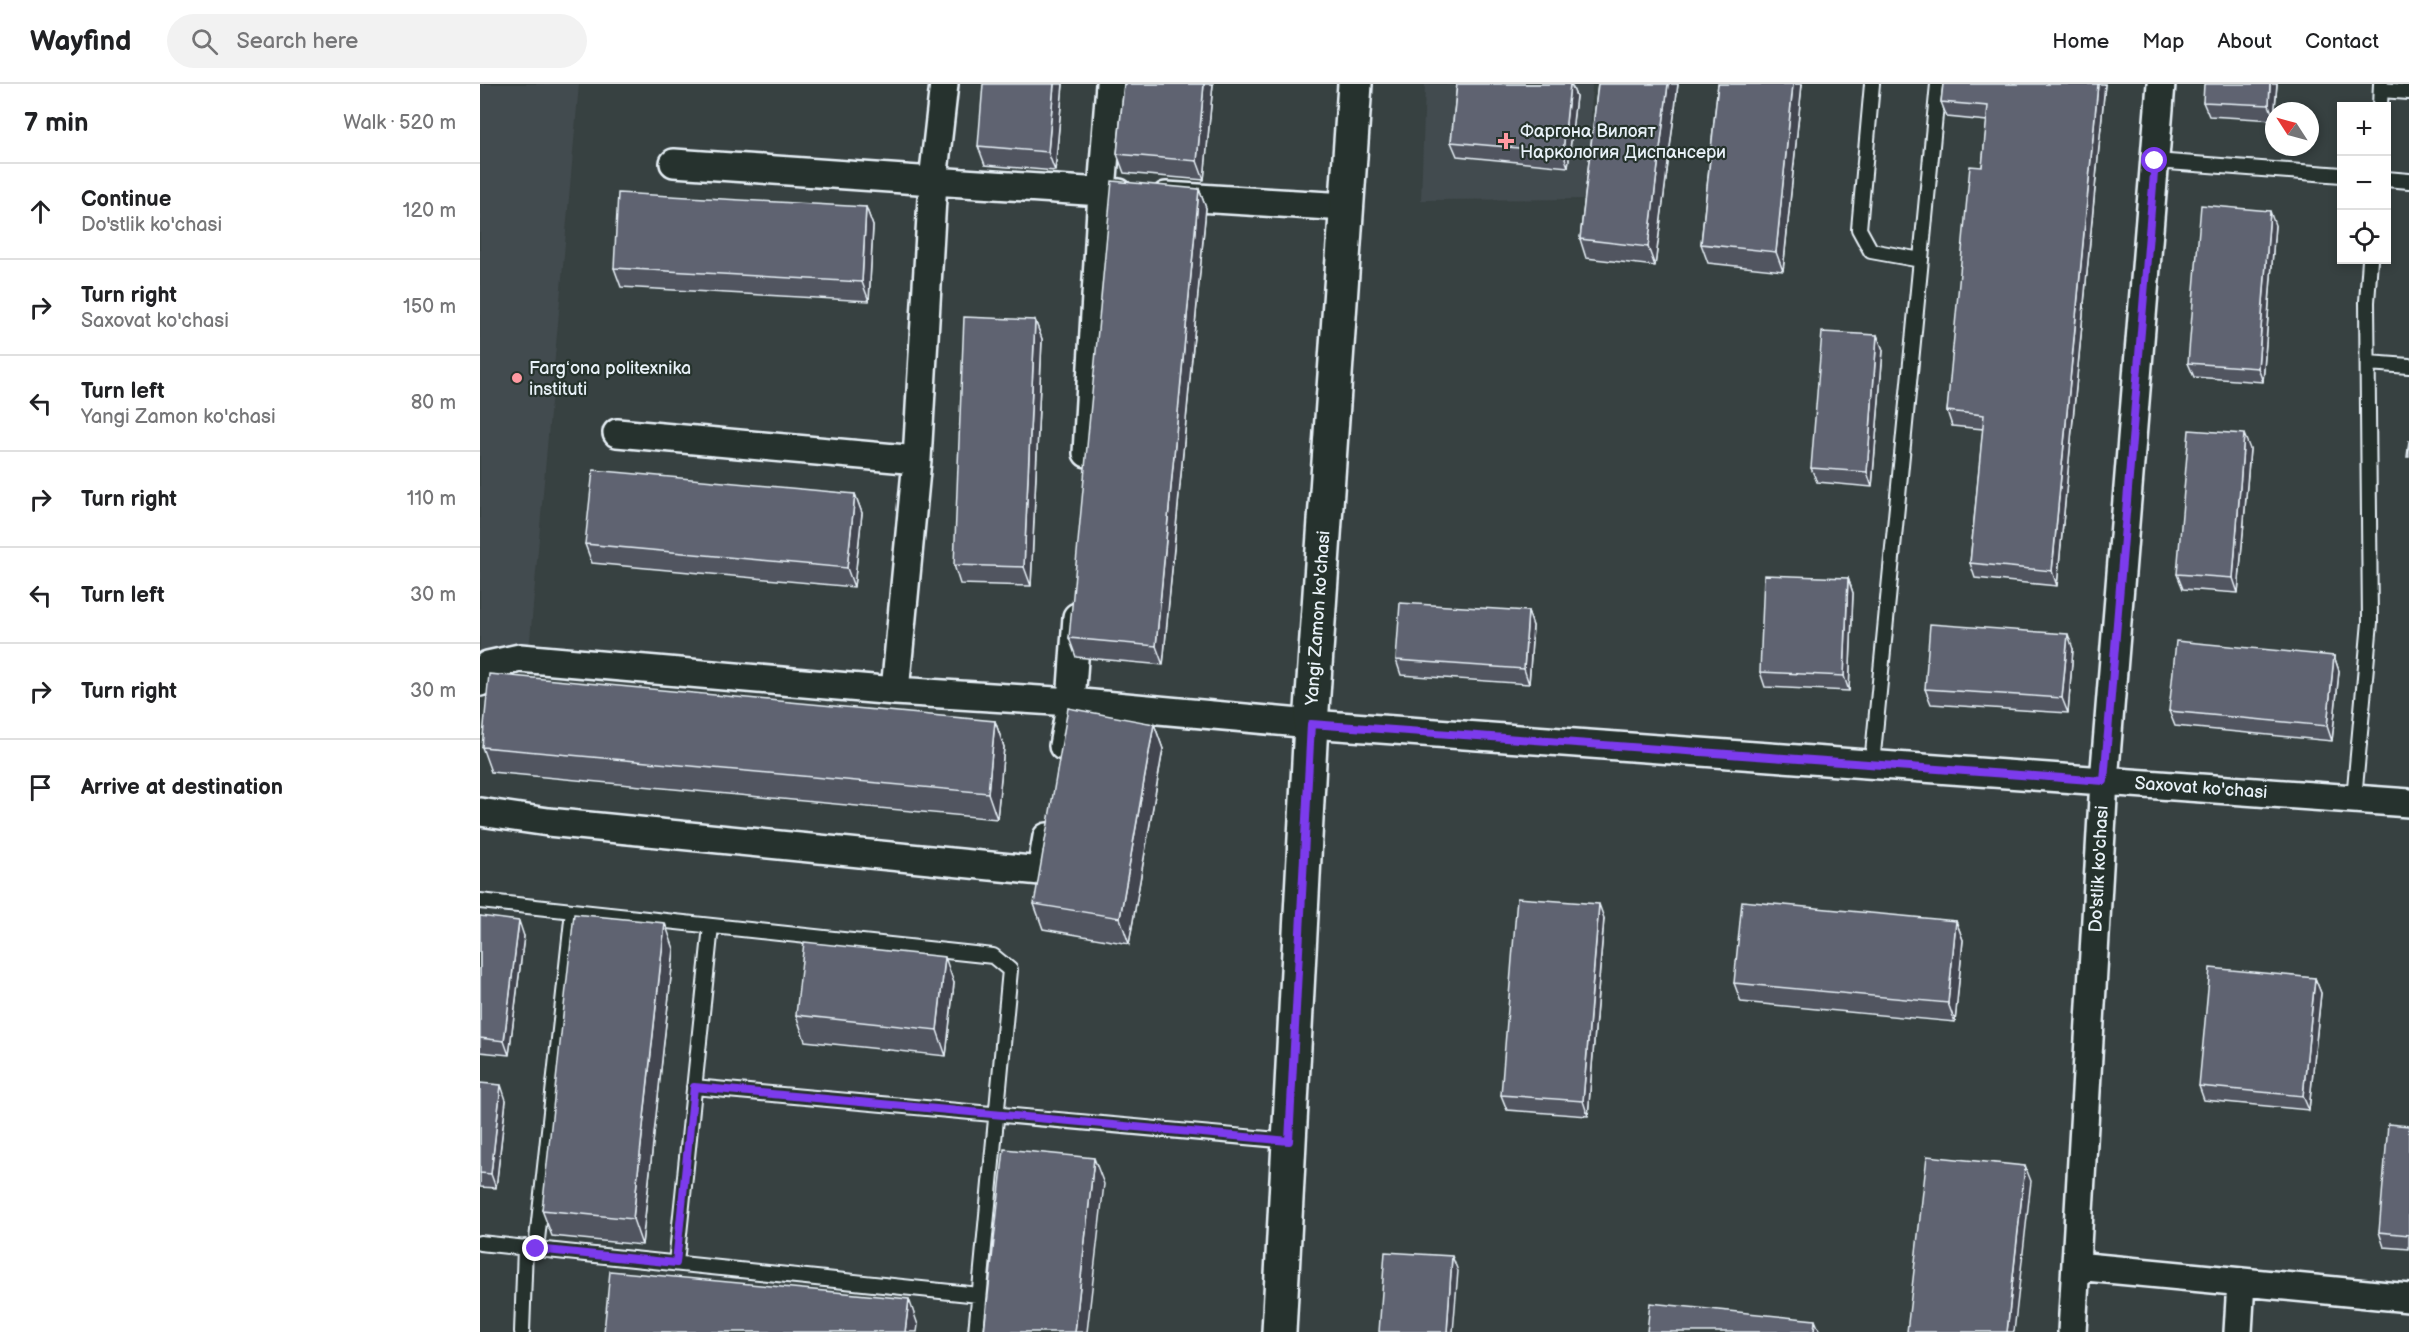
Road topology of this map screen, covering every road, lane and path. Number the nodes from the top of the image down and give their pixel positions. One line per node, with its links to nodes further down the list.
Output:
1 (944, 84): 14 (street)
2 (1110, 84): 16 (street)
3 (1355, 84): 17 (street, Yangi Zamon ko'chasi)
4 (1872, 84): 18 (lane)
5 (1938, 84): 18 (lane)
6 (2161, 84): 10 (street, Do'stlik ko'chasi)
7 (2381, 87): 8 (lane); 9 (lane)
8 (2409, 92)
9 (2380, 102)
10 (2155, 161): 12 (lane); 32 (street, Do'stlik ko'chasi)
11 (674, 163): 14 (street)
12 (2337, 175)
13 (2391, 179): 15 (lane)
14 (933, 181): 16 (street); 23 (street)
15 (2409, 181)
16 (1102, 192): 17 (street); 24 (street)
17 (1346, 207): 29 (street, Yangi Zamon ko'chasi)
18 (1921, 260): 30 (lane)
19 (2370, 264): 20 (lane)
20 (2368, 363): 21 (lane); 33 (lane)
21 (2409, 366)
22 (617, 433): 23 (street)
23 (917, 460): 27 (street)
24 (1086, 473)
25 (1079, 587): 28 (street)
26 (480, 682): 27 (street, Saxovat ko'chasi)
27 (895, 691): 28 (street, Saxovat ko'chasi)
28 (1071, 702): 29 (street, Saxovat ko'chasi); 31 (street)
29 (1311, 724): 30 (street, Saxovat ko'chasi); 42 (street, Yangi Zamon ko'chasi)
30 (1872, 764): 32 (street, Saxovat ko'chasi)
31 (1059, 770)
32 (2104, 781): 33 (street, Saxovat ko'chasi); 46 (street, Do'stlik ko'chasi)
33 (2354, 799): 34 (street, Saxovat ko'chasi)
34 (2409, 803)
35 (480, 812): 36 (street)
36 (1051, 815)
37 (480, 901): 38 (lane)
38 (573, 911): 39 (lane); 44 (lane)
39 (711, 926): 40 (lane); 41 (lane)
40 (694, 1087): 41 (lane); 45 (lane)
41 (996, 1114): 42 (lane); 48 (lane)
42 (1289, 1141): 52 (street, Yangi Zamon ko'chasi)
43 (480, 1242): 44 (lane)
44 (531, 1248): 45 (lane); 50 (lane)
45 (676, 1263): 48 (lane)
46 (2076, 1266): 47 (street); 53 (street, Do'stlik ko'chasi)
47 (2241, 1282): 49 (street); 54 (street)
48 (979, 1295): 51 (lane)
49 (2409, 1298)
50 (522, 1332)
51 (976, 1332)
52 (1279, 1332)
53 (2072, 1332)
54 (2238, 1332)

